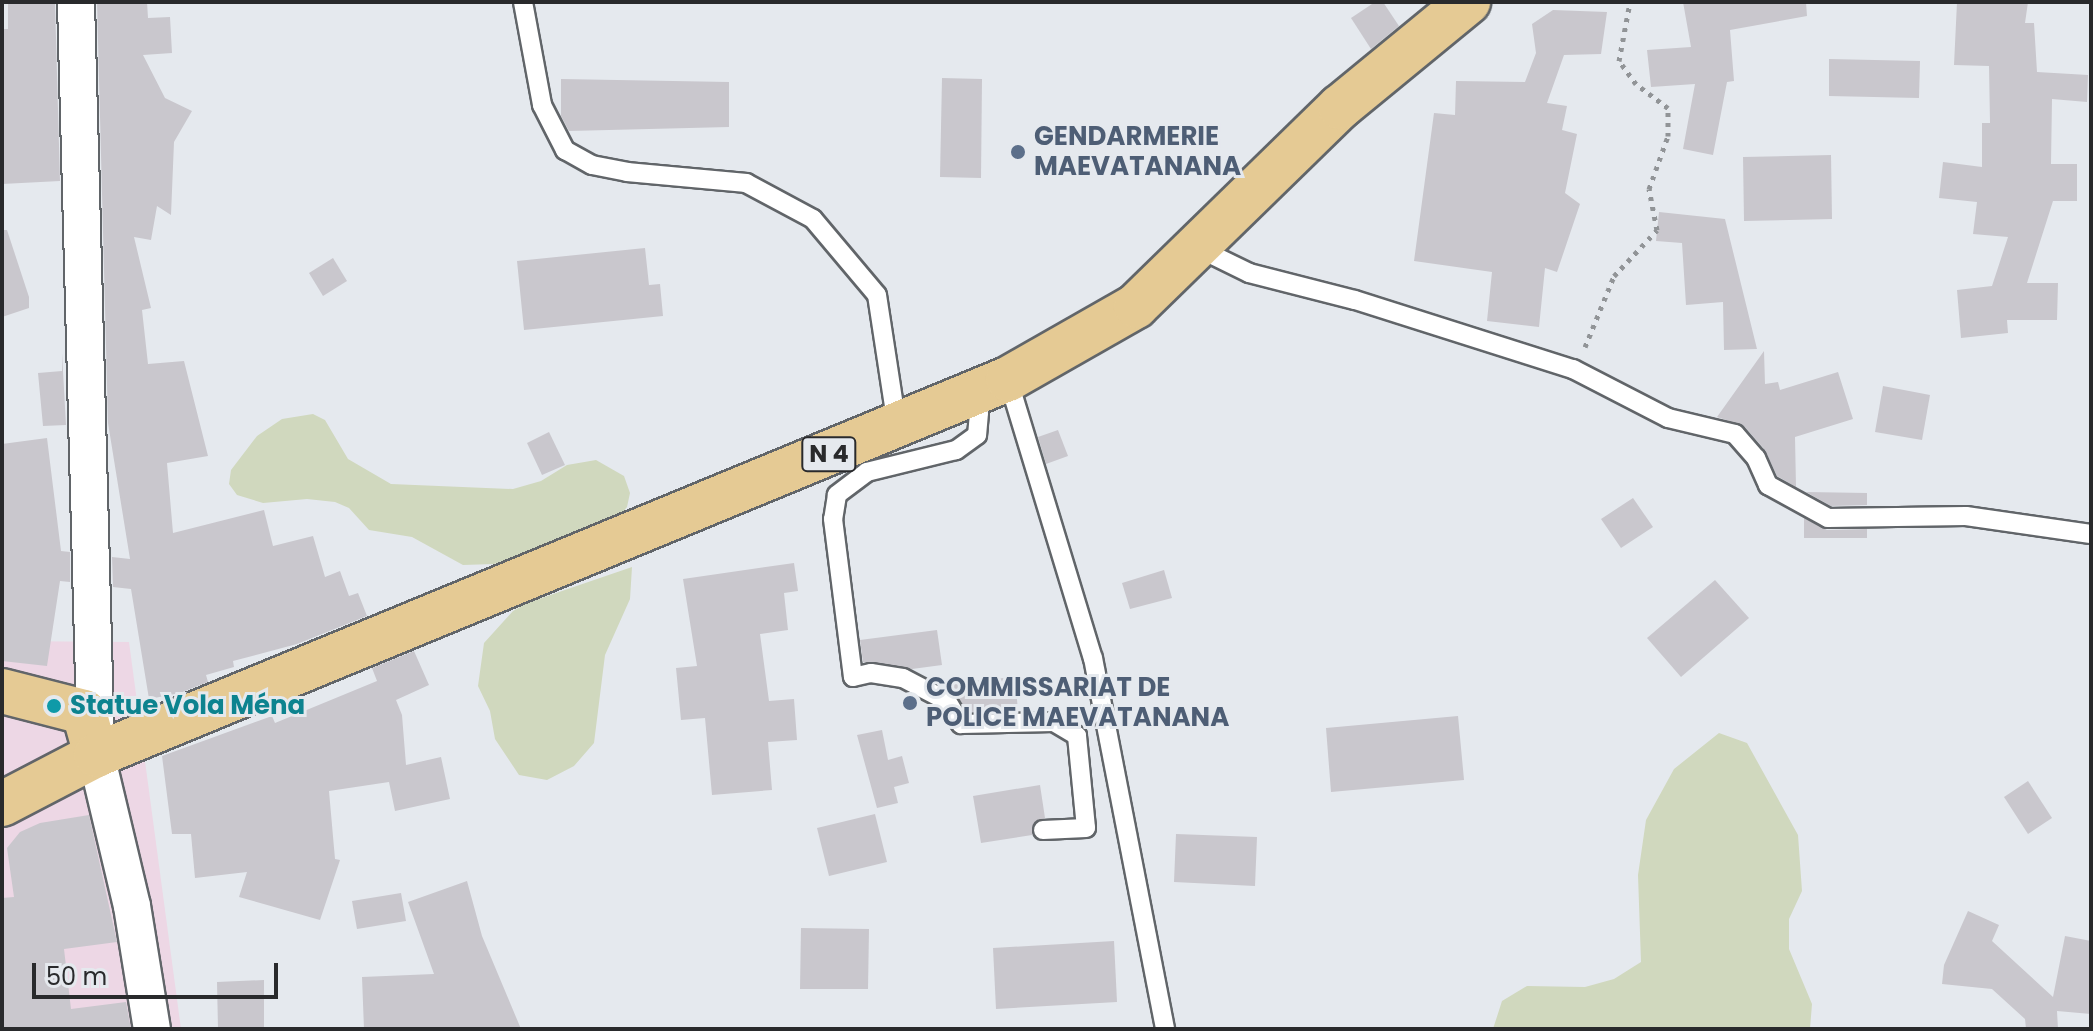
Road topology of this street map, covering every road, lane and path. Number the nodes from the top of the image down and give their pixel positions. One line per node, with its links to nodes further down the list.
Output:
1 (76, 2): 11 (street)
2 (523, 2): 8 (lane)
3 (1468, 2): 5 (main road, N 4)
4 (1630, 2): 6 (path)
5 (1193, 246): 6 (lane); 7 (main road, N 4)
6 (1573, 369): 9 (lane)
7 (990, 386): 8 (main road, N 4); 13 (lane); 15 (lane)
8 (897, 426): 11 (main road, N 4)
9 (2091, 534)
10 (2, 691): 11 (main road)
11 (96, 755): 12 (main road, N 4); 14 (street)
12 (2, 804)
13 (1043, 830)
14 (152, 1029)
15 (1165, 1029)

